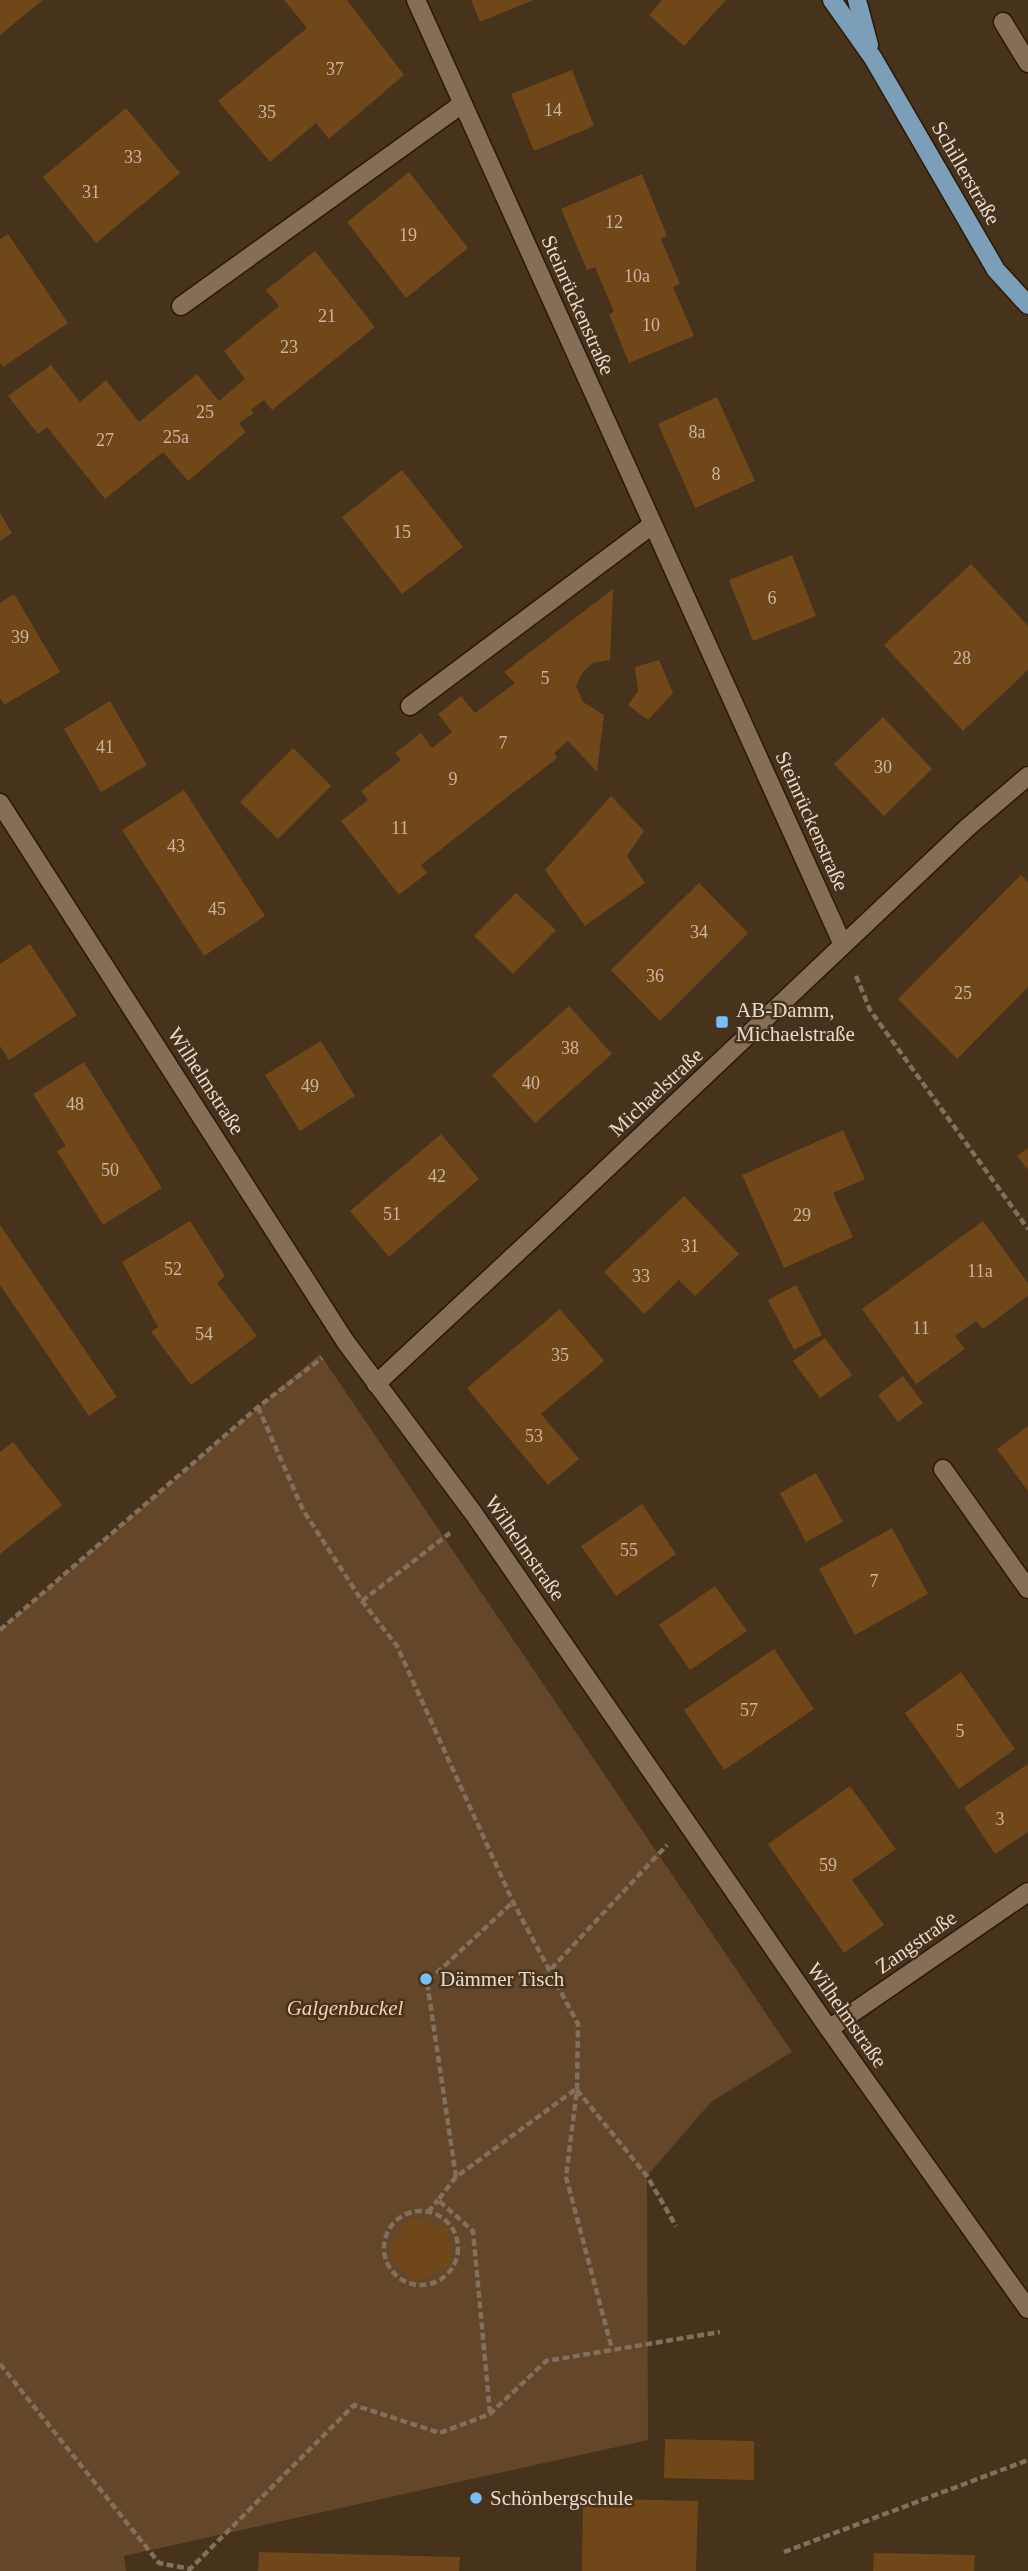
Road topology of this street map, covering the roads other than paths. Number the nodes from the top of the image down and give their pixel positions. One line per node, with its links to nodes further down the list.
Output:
1 (416, 0): 7 (street, Steinrückenstraße)
2 (832, 0): 5 (main road, Schillerstraße)
3 (857, 0): 5 (main road, Schillerstraße)
4 (1003, 22): 6 (street)
5 (873, 58): 8 (main road, Schillerstraße)
6 (1028, 63)
7 (462, 104): 9 (street); 10 (street, Steinrückenstraße)
8 (1028, 304)
9 (181, 306)
10 (652, 525): 11 (street); 14 (street, Steinrückenstraße)
11 (410, 706)
12 (1028, 776): 14 (street, Michaelstraße)
13 (0, 803): 15 (street, Wilhelmstraße)
14 (843, 945): 15 (street, Michaelstraße)
15 (376, 1384): 19 (street, Wilhelmstraße)
16 (943, 1469): 17 (street)
17 (1028, 1589)
18 (1028, 1892): 19 (street, Zangstraße)
19 (829, 2029): 20 (street, Wilhelmstraße)
20 (1028, 2309)

